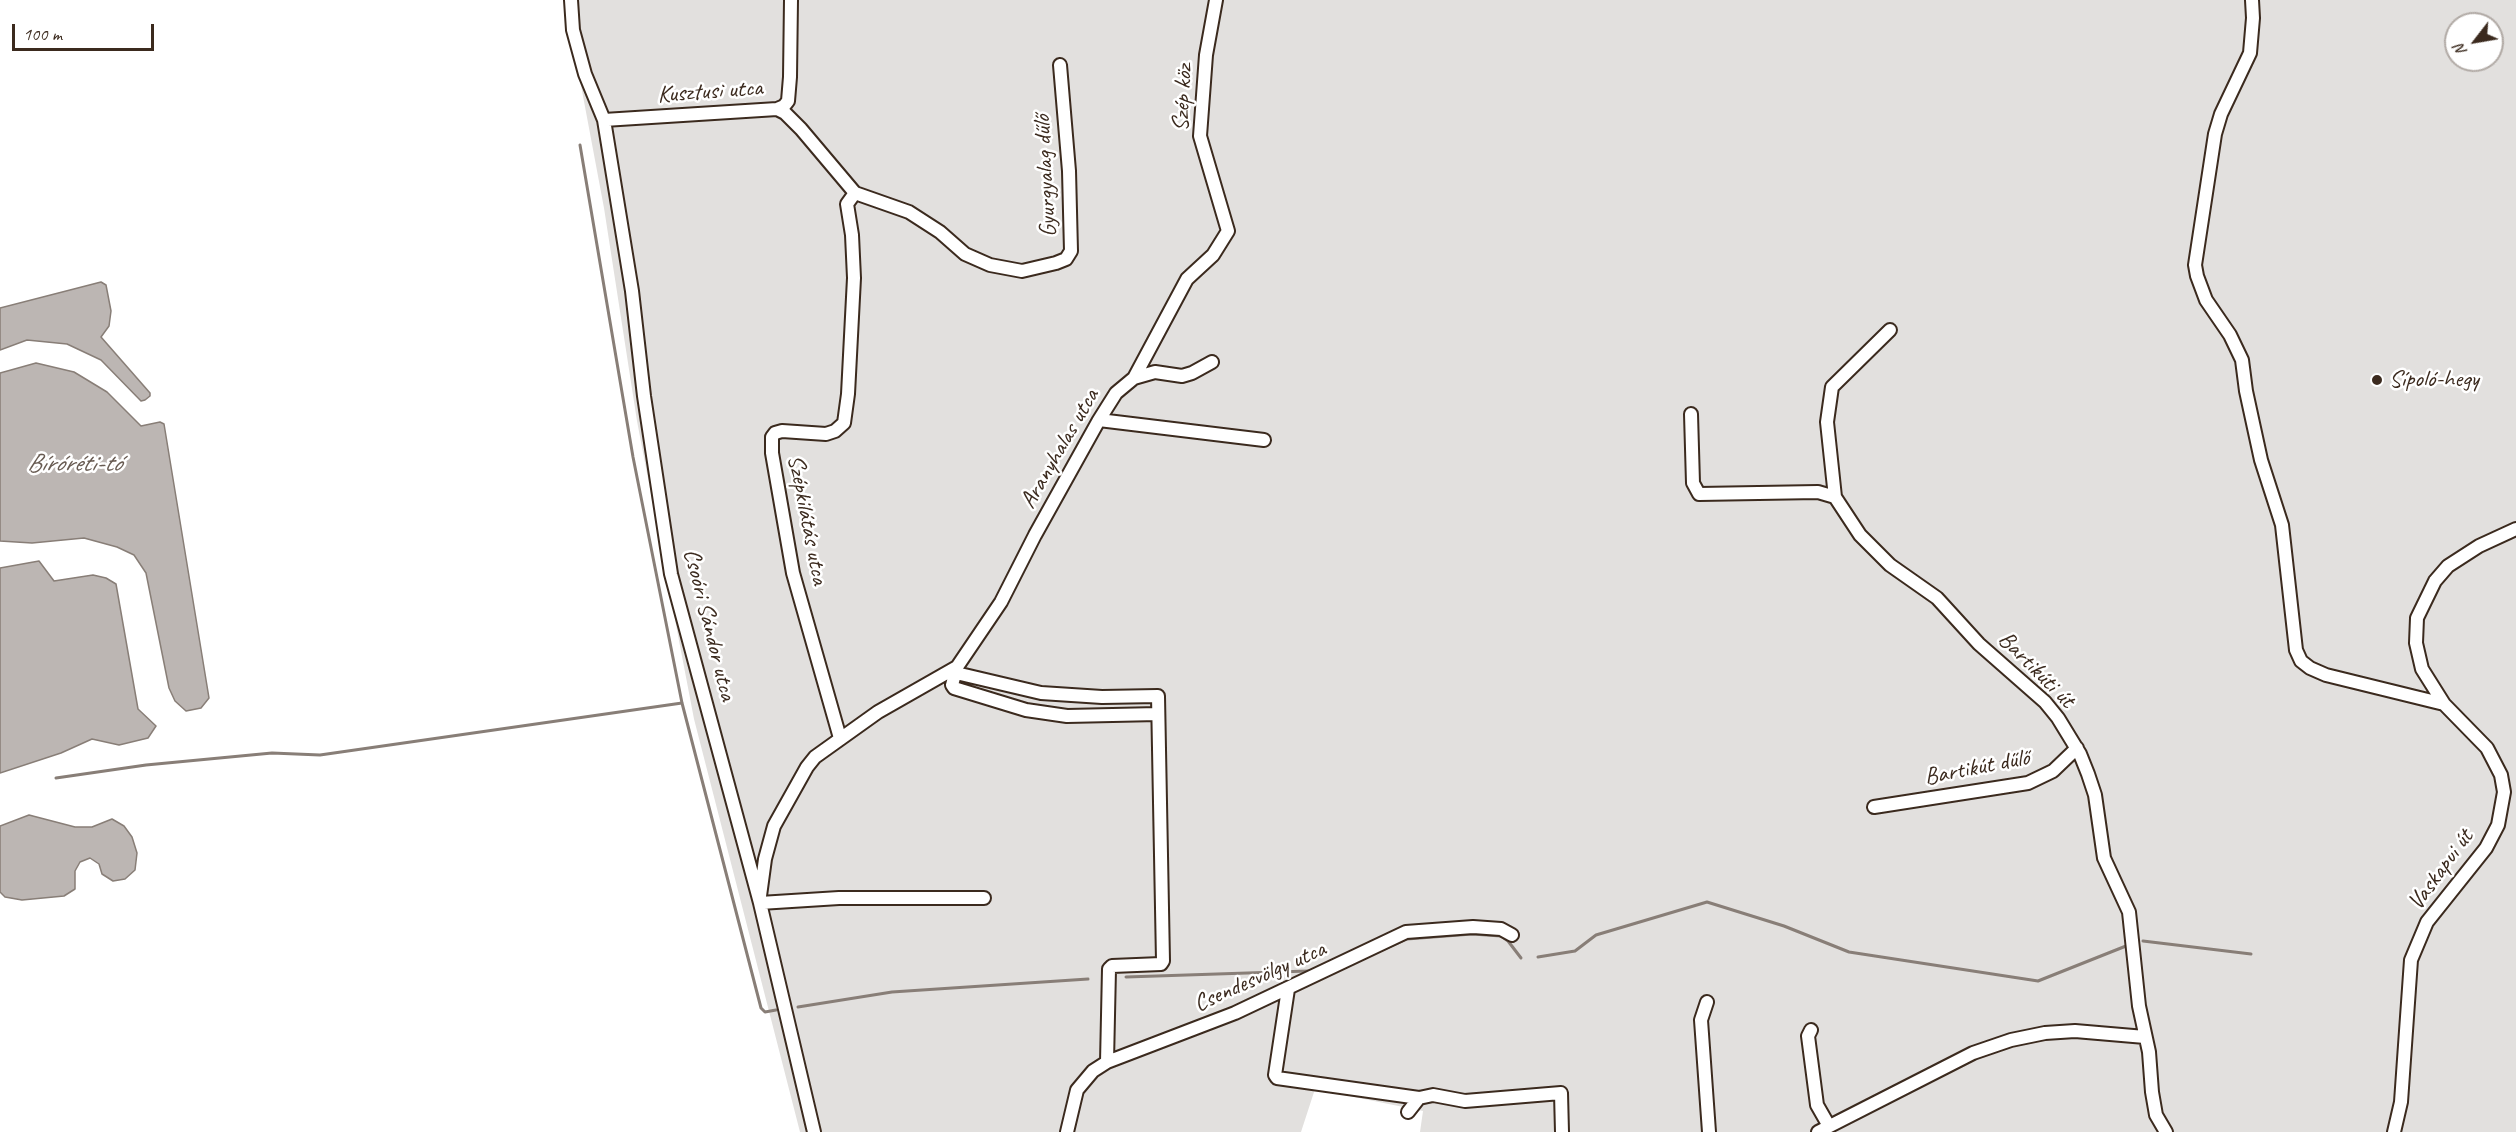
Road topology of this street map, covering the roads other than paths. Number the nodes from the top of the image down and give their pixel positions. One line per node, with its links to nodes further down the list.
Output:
1 (571, 0): 7 (street, Csoóri Sándor utca)
2 (791, 0): 6 (street, Kusztusi utca)
3 (1216, 0): 9 (street, Szép köz)
4 (2252, 0): 19 (street)
5 (1060, 65): 8 (street, Gyurgyalag dűlő)
6 (777, 109): 7 (street, Kusztusi utca); 8 (street)
7 (604, 120): 25 (street, Csoóri Sándor utca)
8 (855, 193): 21 (street, Szépkilátás utca)
9 (1228, 231): 12 (street, Aranyhalas utca)
10 (1890, 330): 16 (street)
11 (1212, 362): 12 (street)
12 (1134, 378): 14 (street, Aranyhalas utca)
13 (1691, 414): 16 (street)
14 (1099, 420): 15 (street); 18 (street, Aranyhalas utca)
15 (1264, 440)
16 (1835, 497): 22 (street, Bartikúti út)
17 (2516, 529): 19 (street, Vaskapui út)
18 (957, 670): 20 (street); 20 (street); 21 (street, Aranyhalas utca)
19 (2444, 704): 40 (street, Vaskapui út)
20 (1158, 714): 31 (street)
21 (840, 738): 25 (street, Aranyhalas utca)
22 (2077, 748): 23 (street, Bartikút dűlő); 30 (street, Bartikúti út)
23 (1874, 807)
24 (984, 898): 25 (street)
25 (760, 903): 35 (street, Csoóri Sándor utca)
26 (1512, 934): 27 (street, Csendesvölgy utca)
27 (1288, 989): 31 (street, Csendesvölgy utca); 32 (street)
28 (1707, 1002): 38 (street)
29 (1810, 1030): 34 (street)
30 (2145, 1037): 34 (street); 39 (street, Bartikúti út)
31 (1107, 1062): 36 (street, Csendesvölgy utca)
32 (1419, 1098): 33 (street); 37 (street)
33 (1408, 1113)
34 (1824, 1129)
35 (814, 1132)
36 (1067, 1132)
37 (1562, 1132)
38 (1709, 1132)
39 (2166, 1132)
40 (2394, 1132)

